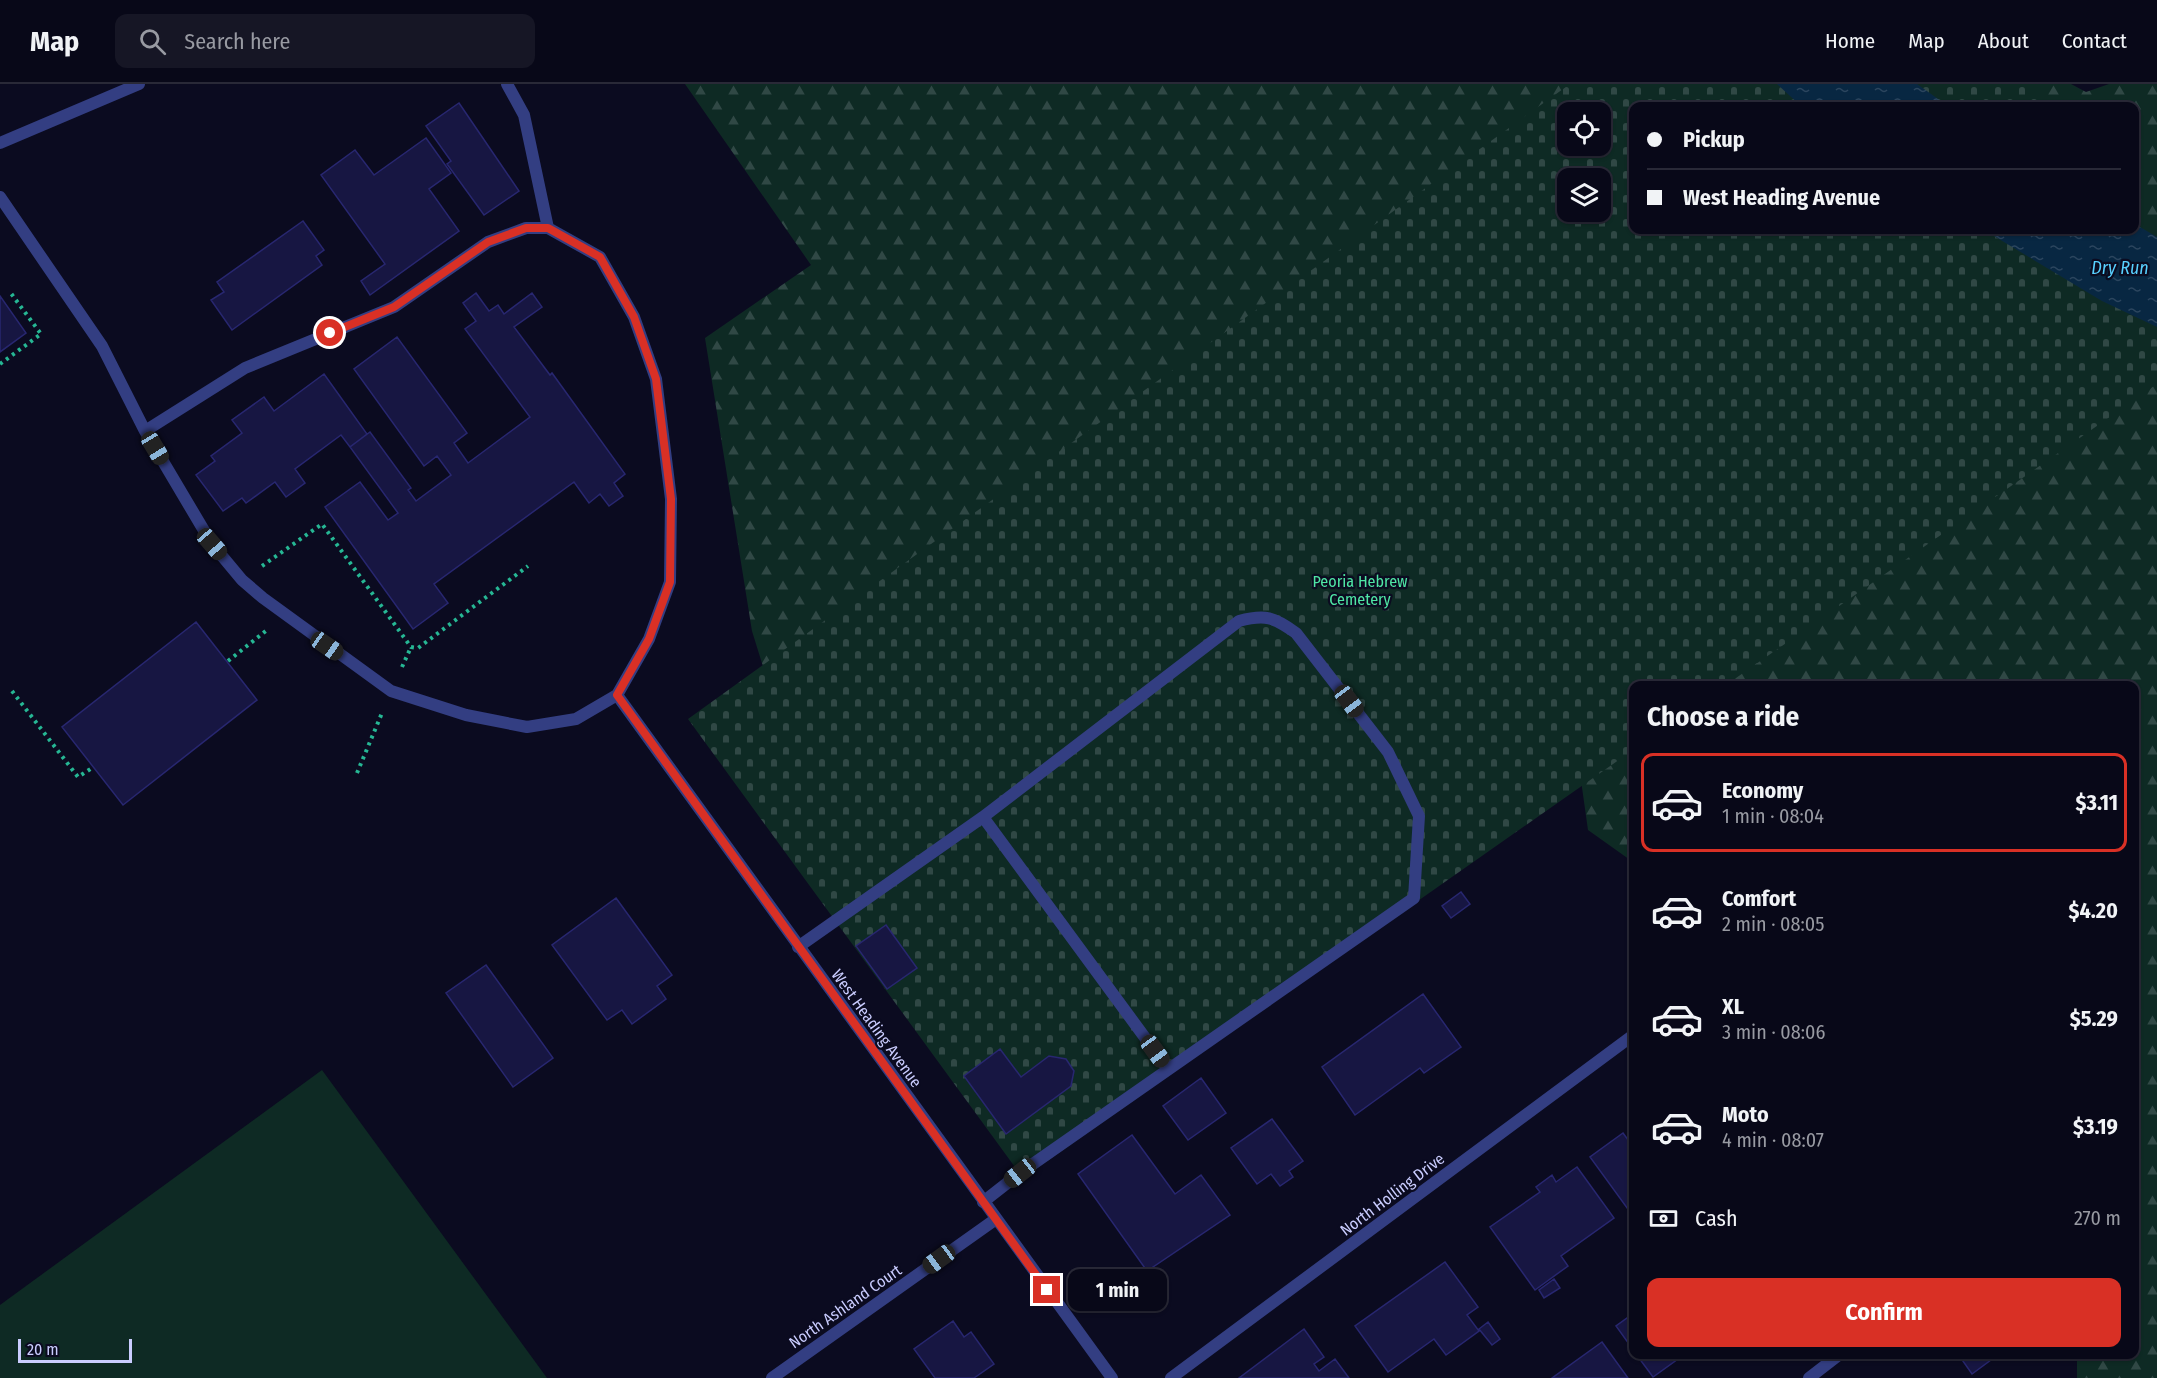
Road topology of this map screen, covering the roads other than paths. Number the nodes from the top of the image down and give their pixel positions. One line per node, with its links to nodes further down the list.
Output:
1 (139, 84): 3 (street)
2 (507, 84): 5 (street)
3 (0, 143)
4 (0, 197): 6 (street)
5 (548, 228): 6 (street); 7 (street)
6 (145, 430): 7 (street)
7 (617, 695): 9 (street, West Heading Avenue)
8 (983, 817): 9 (street); 11 (street); 11 (street)
9 (798, 947): 12 (street, West Heading Avenue)
10 (1629, 1038): 17 (street, North Holling Drive)
11 (1168, 1069): 12 (street)
12 (983, 1202): 13 (street, West Heading Avenue)
13 (996, 1219): 15 (street, North Ashland Court); 16 (street, West Heading Avenue)
14 (1834, 1359): 18 (street)
15 (772, 1378)
16 (1112, 1378)
17 (1171, 1378)
18 (1809, 1378)

